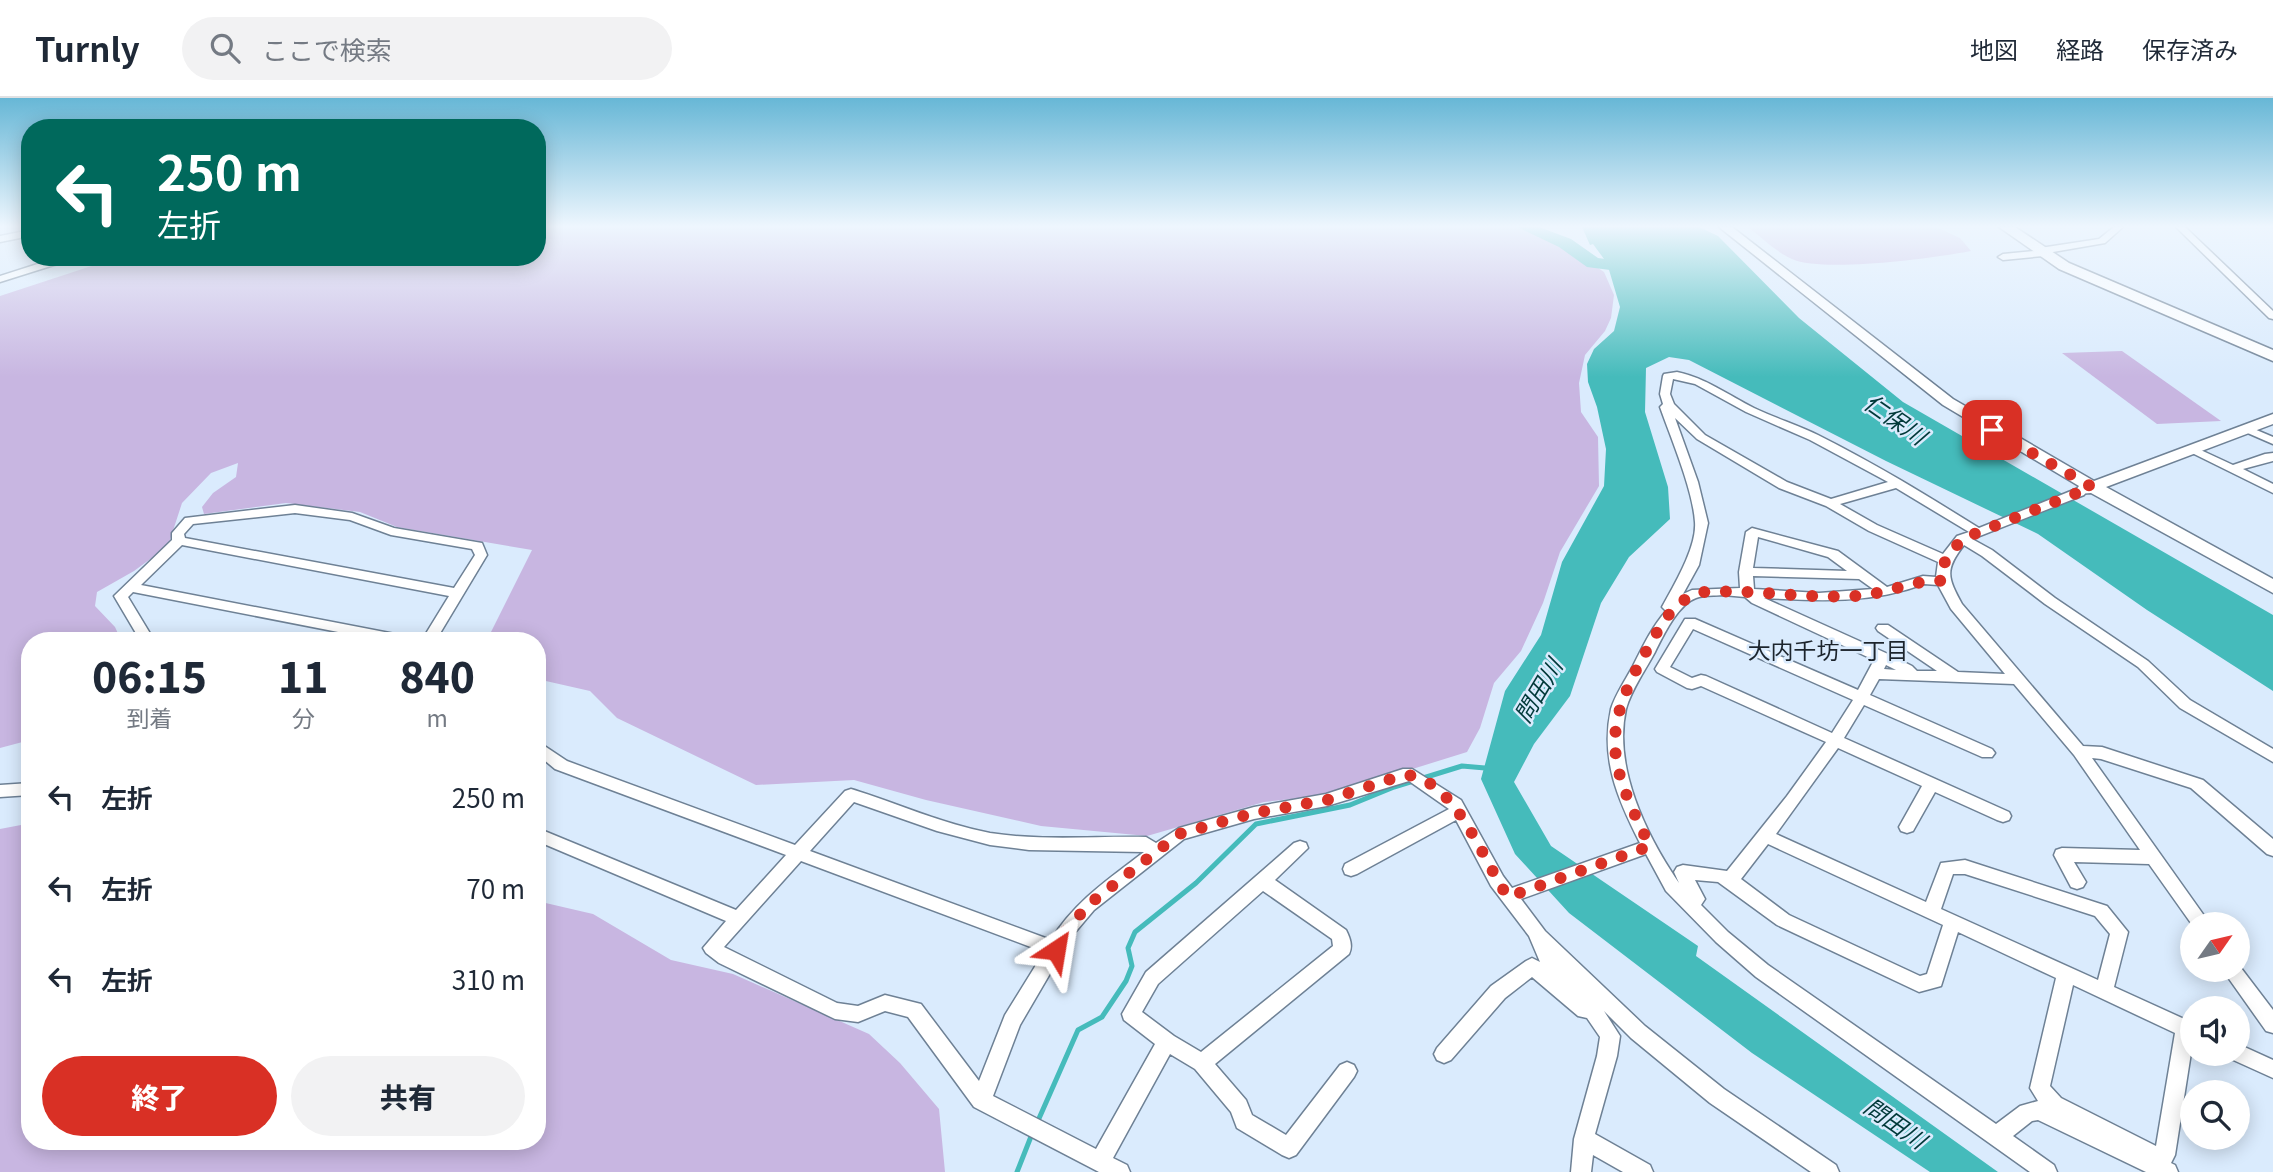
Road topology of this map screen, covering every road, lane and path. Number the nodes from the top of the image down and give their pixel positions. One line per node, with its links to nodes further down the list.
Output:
1 (1788, 277): 15 (street)
2 (2090, 277): 5 (main road)
3 (2232, 277): 4 (street)
4 (2273, 316)
5 (2273, 356)
6 (1669, 405): 13 (street); 16 (street); 29 (street)
7 (2273, 419): 8 (street)
8 (2247, 429): 9 (street); 10 (street)
9 (2273, 441)
10 (2192, 449): 12 (street); 15 (street)
11 (2273, 457): 12 (street)
12 (2233, 469): 14 (street)
13 (1899, 482): 16 (street); 17 (street)
14 (2273, 489)
15 (2083, 490): 17 (street); 25 (street)
16 (1830, 503): 20 (street)
17 (1979, 530): 18 (street)
18 (1962, 539): 20 (street); 43 (street)
19 (178, 541): 24 (street); 28 (street); 28 (street)
20 (1945, 560): 23 (street)
21 (1746, 572): 22 (street); 22 (street); 26 (street)
22 (1863, 575): 27 (street)
23 (1943, 581): 27 (street); 38 (street)
24 (131, 587): 31 (street); 32 (street)
25 (2273, 587)
26 (1746, 592): 27 (street); 29 (street); 34 (street)
27 (1885, 592)
28 (456, 593): 33 (street)
29 (1674, 609): 53 (street)
30 (1883, 628): 37 (street)
31 (142, 632)
32 (359, 632)
33 (434, 632)
34 (1883, 657): 35 (street); 36 (street)
35 (1875, 674): 36 (street); 39 (street)
36 (1914, 676): 37 (street)
37 (1955, 677): 38 (street)
38 (2019, 680): 41 (street)
39 (1859, 699): 40 (street); 40 (street); 42 (street)
40 (1833, 740): 45 (street); 51 (street)
41 (2078, 751): 55 (street); 58 (street)
42 (1987, 753)
43 (2273, 756)
44 (546, 758): 57 (street)
45 (1932, 784): 49 (street); 50 (street)
46 (21, 790): 47 (street)
47 (0, 791)
48 (1459, 811): 56 (street); 59 (street); 63 (street)
49 (2003, 816)
50 (1907, 827)
51 (1766, 836): 60 (street); 66 (street)
52 (546, 838): 67 (street)
53 (1644, 847): 63 (street); 64 (street)
54 (1300, 848): 61 (street)
55 (2273, 849)
56 (1157, 853): 57 (street); 70 (street)
57 (796, 855): 67 (street); 70 (street)
58 (2154, 857): 62 (street); 65 (street)
59 (1351, 869)
60 (1730, 880): 64 (street); 68 (street)
61 (1264, 882): 77 (street); 80 (street)
62 (2077, 882)
63 (1513, 896): 69 (street)
64 (1689, 904): 85 (street)
65 (2193, 912)
66 (1931, 913): 68 (street); 73 (street)
67 (737, 918): 84 (street)
68 (1952, 924): 71 (street)
69 (1536, 932): 74 (street); 91 (street)
70 (1056, 950): 84 (street)
71 (2066, 974): 73 (street); 81 (street)
72 (2243, 982): 75 (street)
73 (2104, 991): 76 (street)
74 (1594, 1012): 78 (street); 86 (street)
75 (2273, 1024)
76 (2180, 1026)
77 (1167, 1042): 80 (street); 87 (street)
78 (1444, 1054)
79 (2250, 1058): 82 (street)
80 (1202, 1063): 83 (street)
81 (2182, 1066)
82 (2273, 1069)
83 (1348, 1071)
84 (981, 1100): 87 (street)
85 (1996, 1136): 92 (street); 93 (street)
86 (1584, 1139): 89 (street); 90 (street)
87 (1100, 1161): 88 (street)
88 (1120, 1172)
89 (1581, 1172)
90 (1643, 1172)
91 (1829, 1172)
92 (2048, 1172)
93 (2168, 1172)

